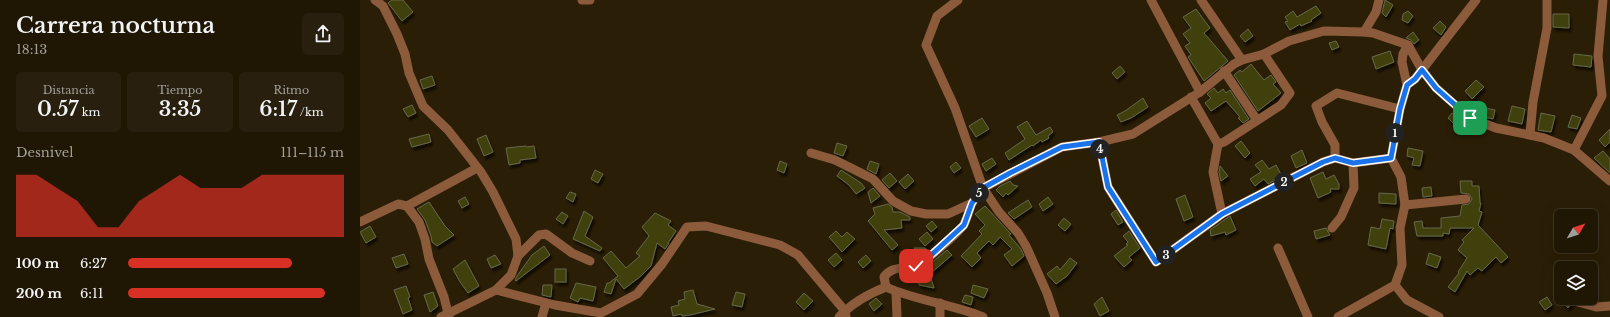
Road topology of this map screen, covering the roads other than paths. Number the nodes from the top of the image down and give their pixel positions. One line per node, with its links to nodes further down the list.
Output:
1 (582, 0): 2 (street)
2 (590, 0)
3 (958, 0): 32 (street)
4 (1151, 0): 18 (street)
5 (1201, 0): 14 (street)
6 (1379, 0): 11 (street)
7 (1476, 0): 15 (street)
8 (1547, 0): 22 (street)
9 (1602, 0): 25 (street)
10 (382, 2): 30 (street)
11 (1364, 32): 12 (street); 13 (street)
12 (1408, 46): 15 (street); 17 (street)
13 (1264, 54): 14 (street); 21 (street)
14 (1242, 60): 16 (street)
15 (1422, 70): 17 (street); 22 (street)
16 (1224, 71): 18 (street); 21 (street)
17 (1407, 85): 20 (street)
18 (1200, 92): 19 (street)
19 (1190, 97): 23 (street); 24 (street)
20 (1400, 109): 27 (street); 28 (street)
21 (1257, 120): 24 (street)
22 (1530, 134): 25 (street)
23 (1099, 142): 32 (street); 37 (street)
24 (1218, 144): 37 (street)
25 (1574, 150): 31 (street)
26 (811, 154): 34 (street)
27 (1335, 158): 29 (street); 37 (street)
28 (1391, 158): 29 (street); 35 (street)
29 (1353, 163): 39 (street)
30 (478, 168): 36 (street); 41 (street)
31 (1610, 181)
32 (983, 188): 34 (street); 58 (street)
33 (1466, 199): 35 (street)
34 (972, 203): 44 (street)
35 (1405, 205): 43 (street)
36 (407, 206): 38 (street); 53 (street)
37 (1222, 214)
38 (360, 222)
39 (1332, 228)
40 (1278, 248): 59 (street)
41 (518, 256): 42 (street); 45 (street)
42 (590, 261)
43 (1396, 285): 51 (street); 60 (street)
44 (886, 287): 46 (street); 52 (street)
45 (496, 290): 47 (street); 53 (street)
46 (896, 292): 48 (street); 55 (street)
47 (546, 303): 52 (street); 54 (street)
48 (940, 303): 56 (street); 57 (street)
49 (1589, 305): 50 (street)
50 (1610, 306)
51 (1425, 314): 61 (street)
52 (844, 315)
53 (447, 316)
54 (542, 317)
55 (898, 317)
56 (940, 317)
57 (983, 317)
58 (1055, 317)
59 (1308, 317)
60 (1338, 317)
61 (1439, 317)

